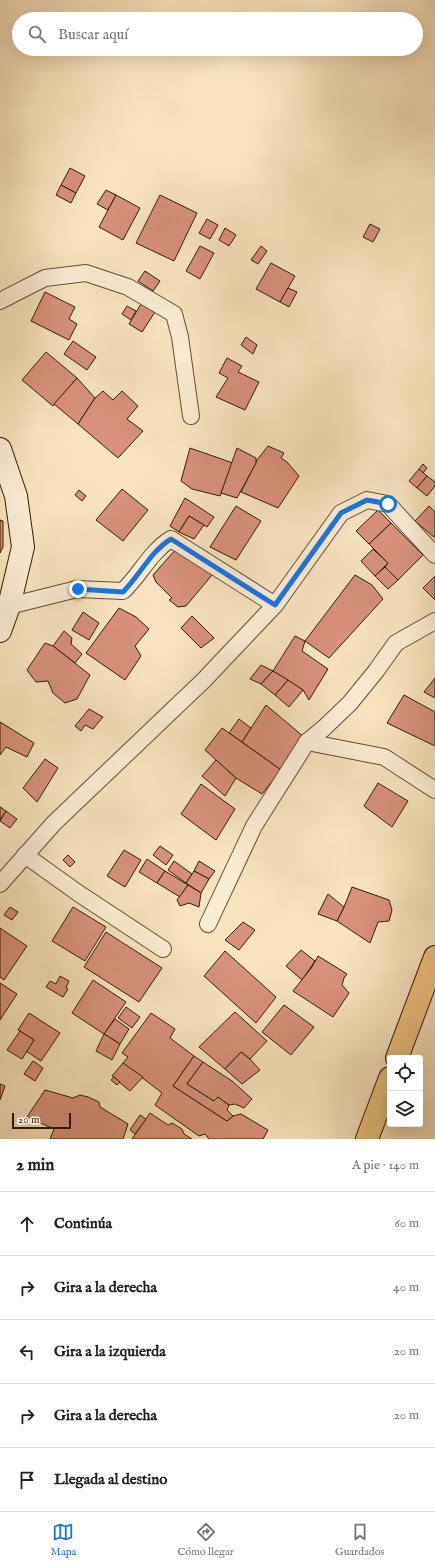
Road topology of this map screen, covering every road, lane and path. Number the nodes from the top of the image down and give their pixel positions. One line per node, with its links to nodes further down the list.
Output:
1 (0, 301): 2 (street)
2 (191, 416)
3 (0, 449): 6 (main road)
4 (435, 555): 5 (street)
5 (275, 605): 6 (street); 11 (street)
6 (9, 606): 8 (main road)
7 (435, 621): 9 (street)
8 (0, 631)
9 (307, 742): 10 (street); 13 (street)
10 (435, 790)
11 (25, 855): 12 (street); 14 (street)
12 (0, 884)
13 (208, 924)
14 (163, 949)
15 (435, 958): 16 (main road)
16 (398, 1055)
17 (387, 1086): 18 (main road)
18 (367, 1139)

